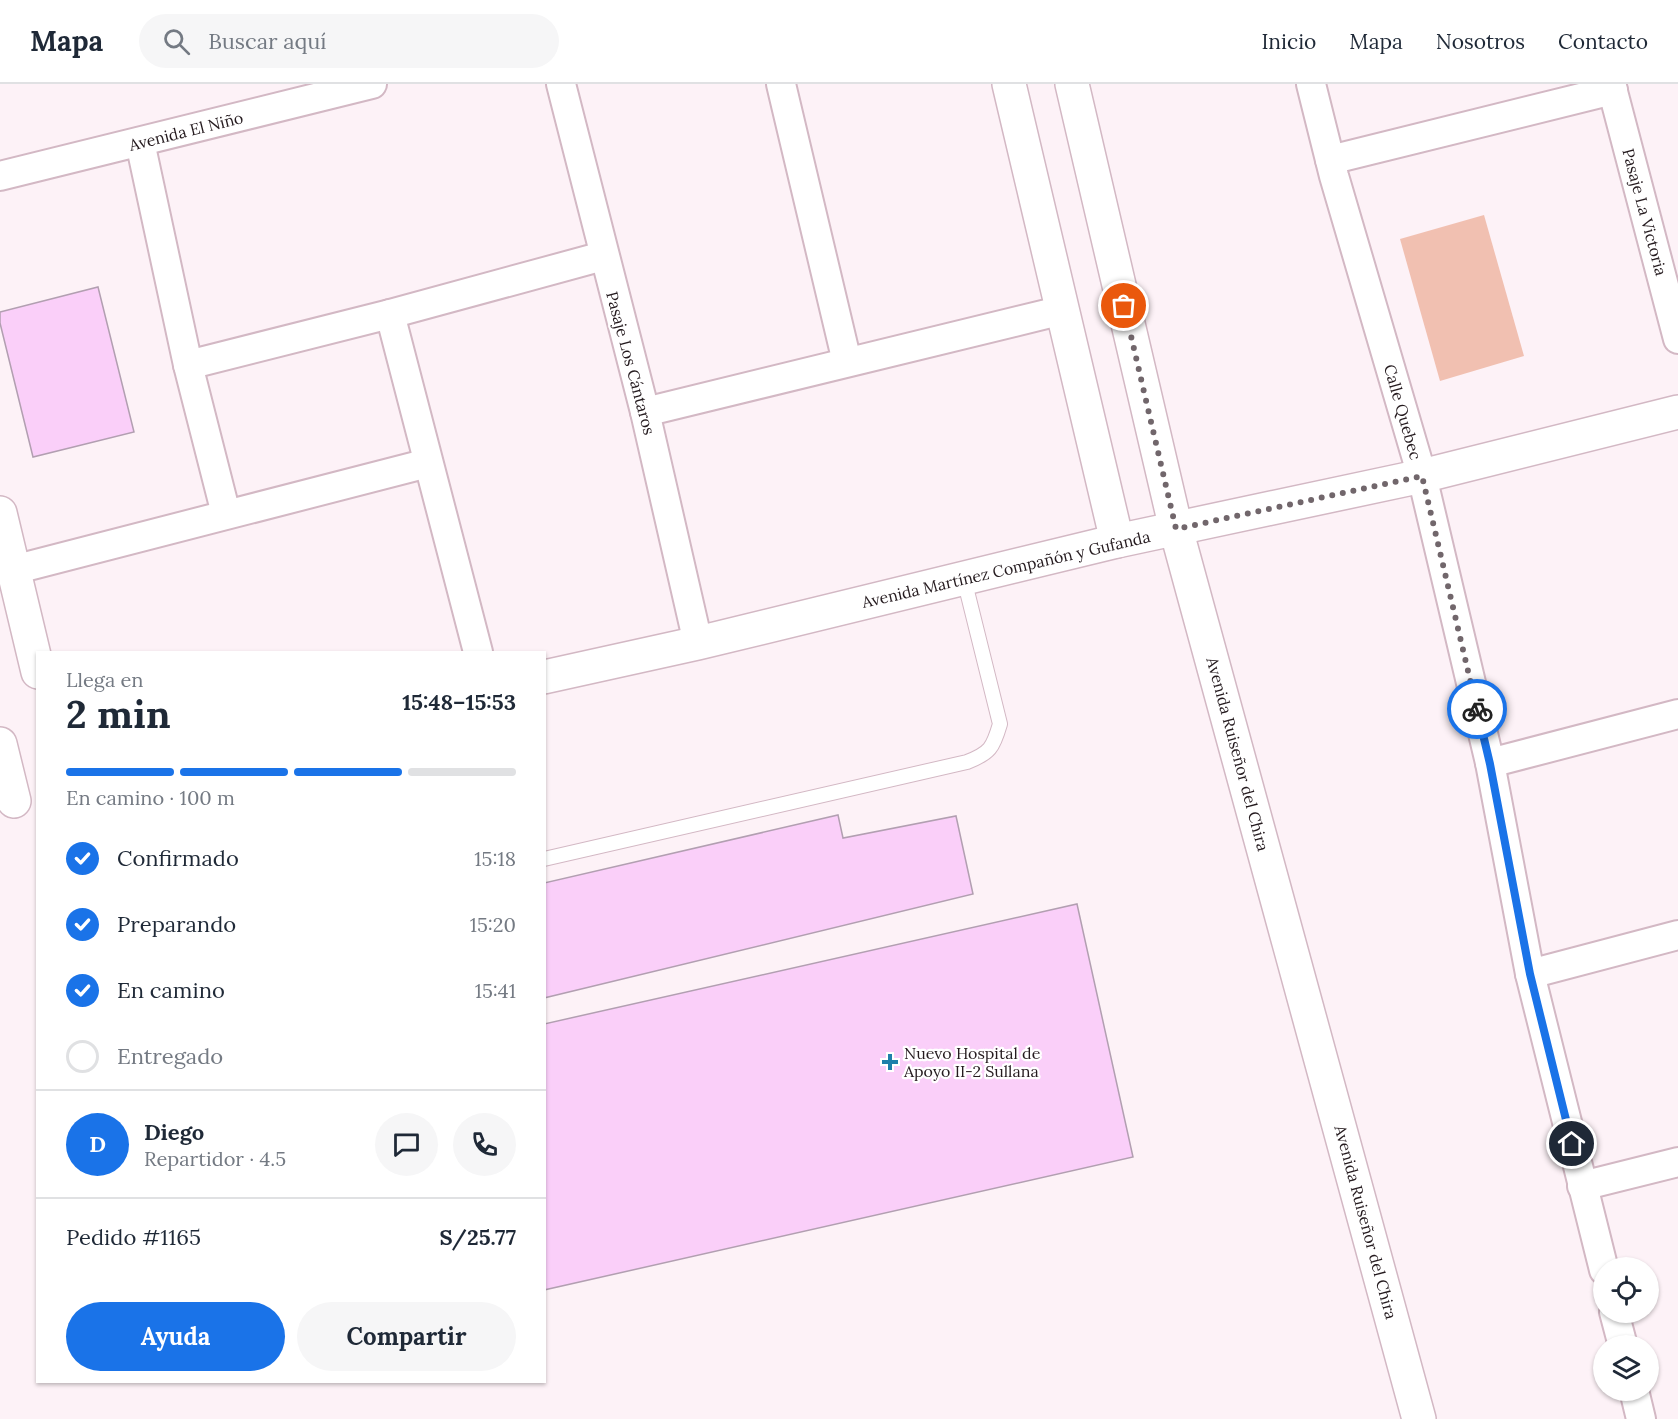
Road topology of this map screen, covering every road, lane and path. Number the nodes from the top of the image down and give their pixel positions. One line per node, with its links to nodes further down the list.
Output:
1 (372, 84): 8 (street, Avenida El Niño)
2 (561, 84): 12 (street, Pasaje Los Cántaros)
3 (781, 84): 16 (street)
4 (1009, 84): 13 (street)
5 (1072, 84): 24 (street, Avenida Ruiseñor del Chira)
6 (1311, 84): 10 (street, Calle Quebec)
7 (1612, 87): 10 (street); 15 (street, Pasaje La Victoria)
8 (340, 88): 9 (street, Avenida El Niño)
9 (140, 142): 11 (street, Avenida El Niño); 17 (street)
10 (1330, 160): 21 (street, Calle Quebec)
11 (0, 176)
12 (603, 256): 14 (street); 18 (street, Pasaje Los Cántaros)
13 (1063, 310): 16 (street); 25 (street)
14 (390, 314): 17 (street); 20 (street)
15 (1678, 339)
16 (847, 362): 18 (street)
17 (188, 365): 23 (street)
18 (645, 412): 28 (street, Pasaje Los Cántaros)
19 (1678, 412): 21 (street, Avenida Martínez Compañón y Gufanda)
20 (428, 463): 23 (street); 29 (street)
21 (1422, 476): 24 (street, Avenida Martínez Compañón y Gufanda); 34 (street, Calle Quebec)
22 (0, 513): 26 (street)
23 (226, 514): 26 (street)
24 (1176, 529): 25 (street, Avenida Martínez Compañón y Gufanda); 43 (street, Avenida Ruiseñor del Chira)
25 (1117, 542): 27 (street, Avenida Martínez Compañón y Gufanda)
26 (13, 570): 30 (street)
27 (964, 579): 28 (street, Avenida Martínez Compañón y Gufanda); 36 (lane)
28 (698, 643): 31 (street, Avenida Martínez Compañón y Gufanda)
29 (478, 651)
30 (36, 664)
31 (546, 677)
32 (1678, 714): 34 (street)
33 (0, 744): 35 (street)
34 (1490, 764): 38 (street, Calle Quebec)
35 (17, 801)
36 (546, 859)
37 (1678, 934): 38 (street)
38 (1530, 974): 40 (street, Calle Quebec)
39 (1678, 1161): 40 (street)
40 (1582, 1186): 41 (street, Calle Quebec)
41 (1601, 1257)
42 (1637, 1401): 44 (street)
43 (1419, 1419)
44 (1641, 1419)

